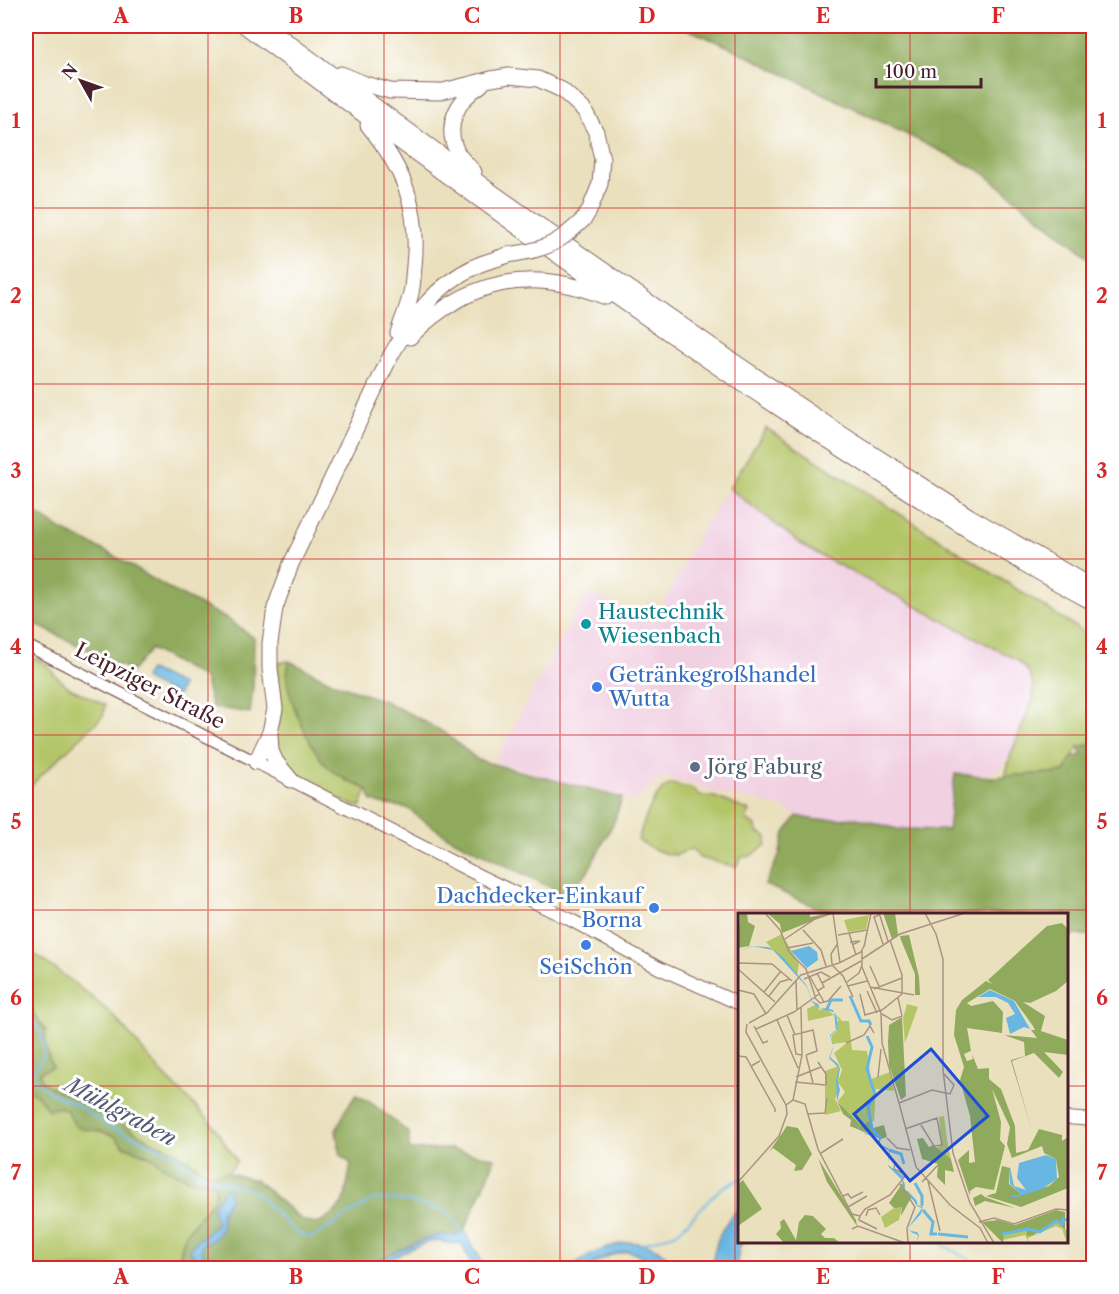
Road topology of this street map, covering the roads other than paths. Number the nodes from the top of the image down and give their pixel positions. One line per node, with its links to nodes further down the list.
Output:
1 (245, 26): 5 (highway)
2 (266, 26): 3 (highway)
3 (302, 52): 4 (highway); 6 (highway)
4 (491, 79): 6 (highway); 8 (highway, bridge)
5 (355, 109): 7 (highway); 8 (highway)
6 (489, 190): 9 (highway)
7 (631, 307): 8 (highway); 10 (highway)
8 (390, 357): 12 (highway)
9 (1094, 588)
10 (1094, 603)
11 (26, 645): 13 (street, Leipziger Straße)
12 (270, 732): 13 (highway); 14 (highway)
13 (256, 762): 14 (main road)
14 (291, 780): 15 (main road)
15 (738, 1003)
16 (1068, 1119): 17 (main road)
17 (1094, 1120)

